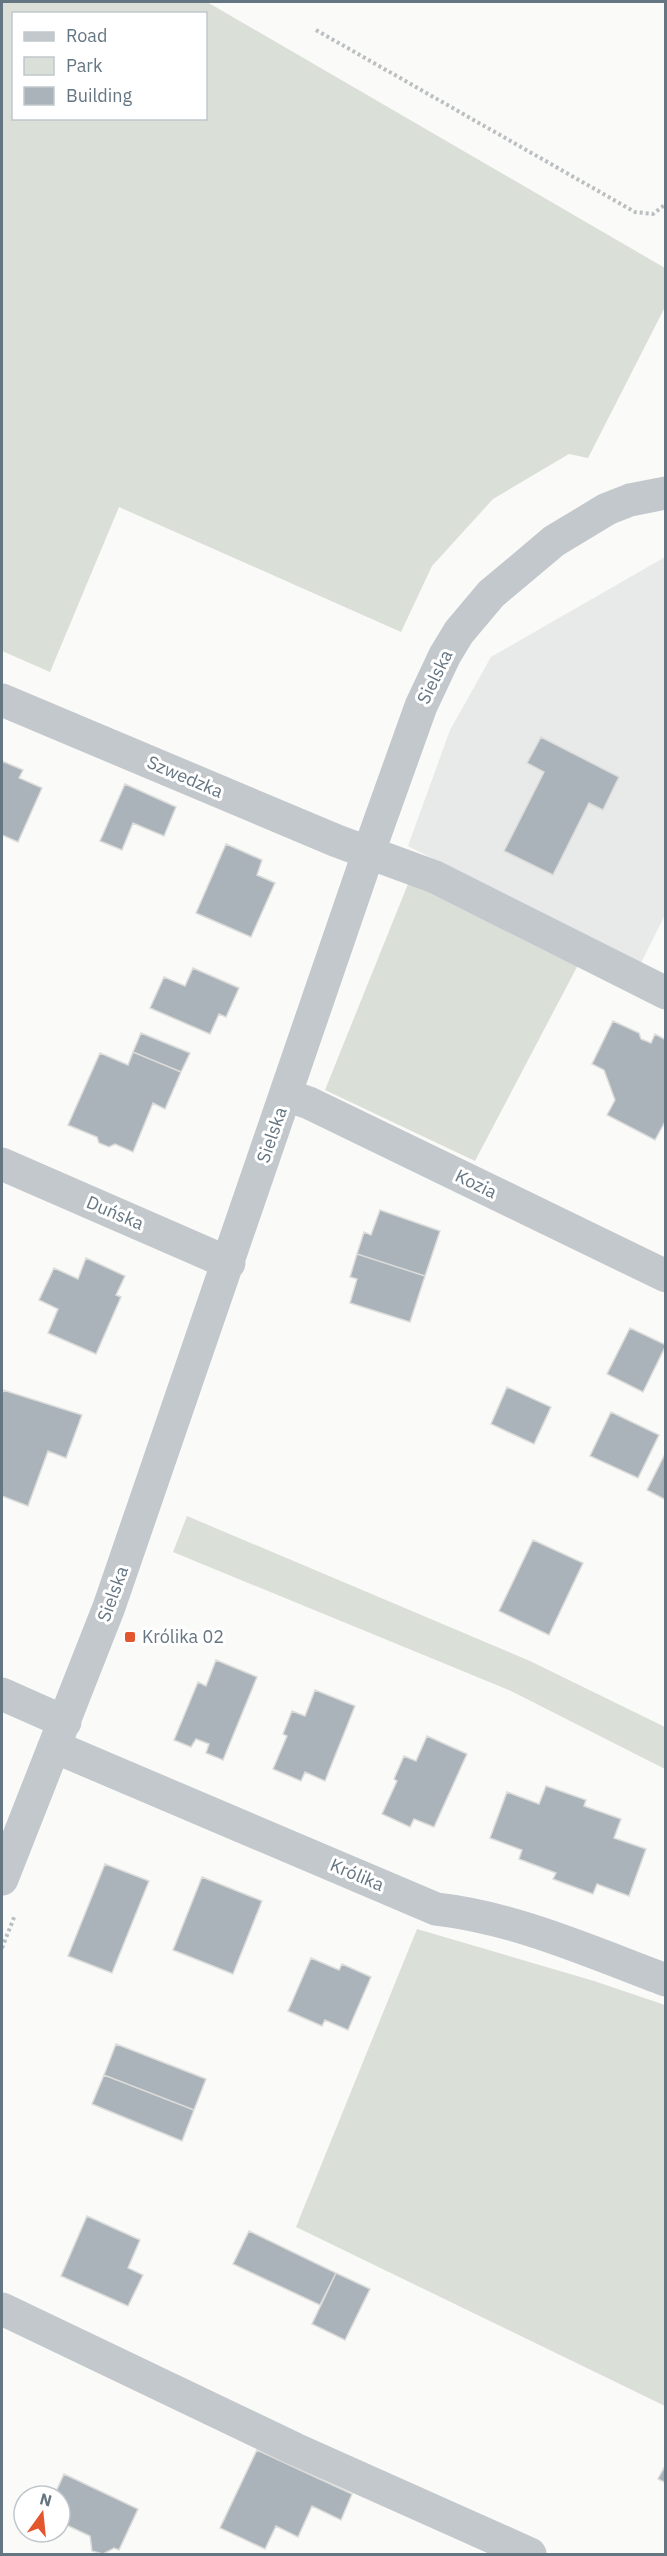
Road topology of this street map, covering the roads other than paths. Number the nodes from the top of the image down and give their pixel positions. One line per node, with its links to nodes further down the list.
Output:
1 (666, 493): 3 (street, Sielska)
2 (2, 700): 3 (street, Szwedzka)
3 (368, 854): 4 (street, Szwedzka); 5 (street, Sielska)
4 (666, 993)
5 (286, 1095): 7 (street, Sielska); 8 (street, Kozia)
6 (2, 1164): 7 (street, Duńska)
7 (229, 1263): 10 (street, Sielska)
8 (666, 1276)
9 (2, 1694): 10 (street, Królika)
10 (60, 1735): 11 (street, Sielska); 12 (street, Królika)
11 (2, 1879)
12 (666, 1980)
13 (2, 2309): 14 (street)
14 (530, 2554)

